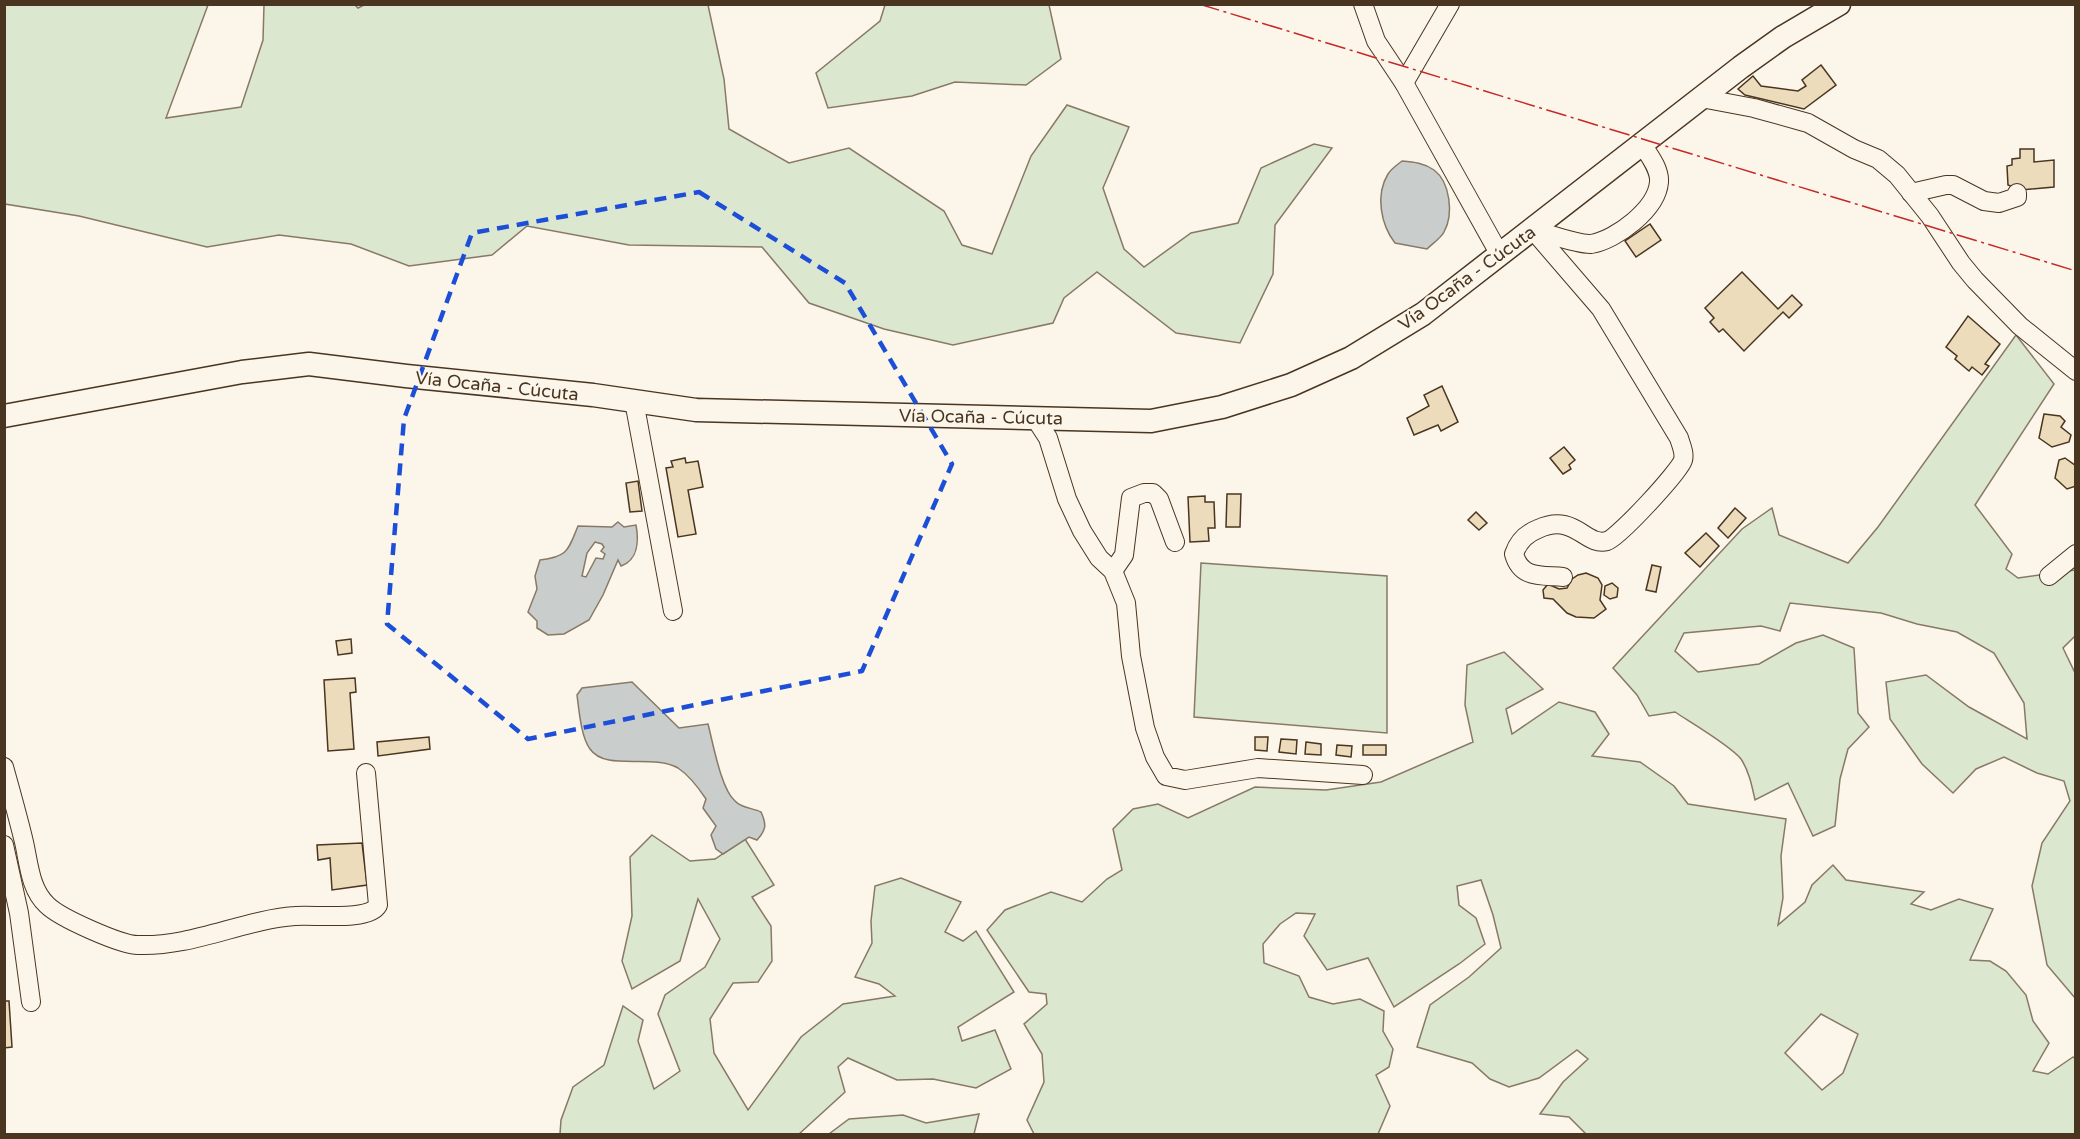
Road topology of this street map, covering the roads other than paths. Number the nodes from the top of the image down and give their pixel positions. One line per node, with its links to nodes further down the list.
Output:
1 (1363, 4): 4 (street)
2 (1450, 4): 4 (street)
3 (1839, 4): 5 (main road, Vía Ocaña - Cúcuta)
4 (1404, 82): 10 (street)
5 (1701, 98): 6 (main road, Vía Ocaña - Cúcuta); 7 (street)
6 (1642, 144): 9 (main road, Vía Ocaña - Cúcuta); 9 (street)
7 (1911, 193): 8 (street); 11 (street)
8 (2017, 193)
9 (1533, 230): 10 (main road, Vía Ocaña - Cúcuta); 20 (street)
10 (1500, 255): 15 (main road, Vía Ocaña - Cúcuta)
11 (2068, 358): 12 (street)
12 (2076, 371)
13 (634, 401): 14 (main road, Vía Ocaña - Cúcuta); 15 (main road, Vía Ocaña - Cúcuta); 21 (street)
14 (4, 416)
15 (1035, 418): 18 (street)
16 (1175, 542): 18 (street)
17 (2076, 554): 19 (street)
18 (1113, 571): 24 (street)
19 (2049, 576)
20 (1563, 578)
21 (673, 611)
22 (4, 767): 23 (street)
23 (366, 773)
24 (1363, 775)
25 (4, 845): 26 (street)
26 (31, 1002)

